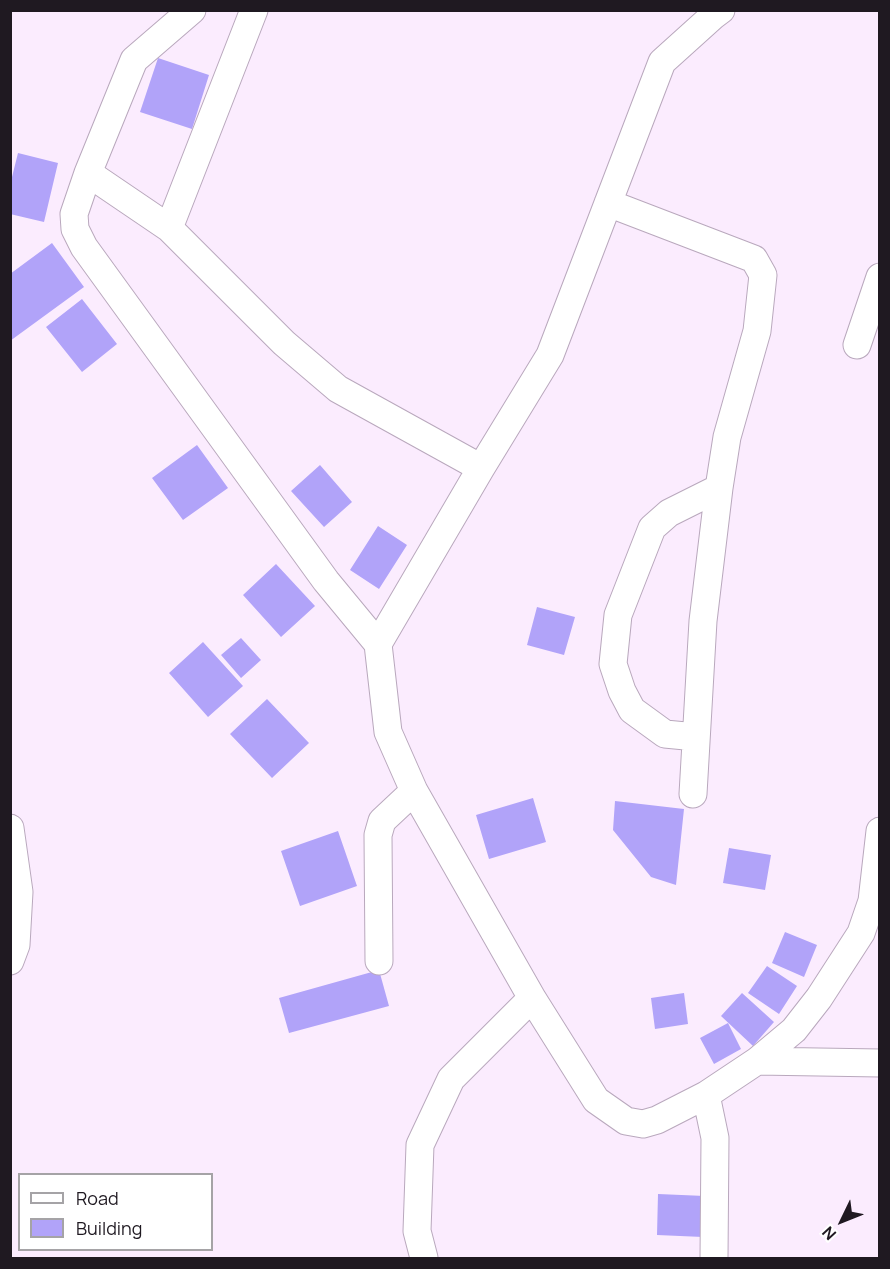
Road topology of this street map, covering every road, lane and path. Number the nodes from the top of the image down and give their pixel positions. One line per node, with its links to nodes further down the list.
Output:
1 (192, 10): 4 (street)
2 (254, 10): 6 (street)
3 (721, 10): 5 (street)
4 (88, 173): 6 (street); 11 (street)
5 (608, 203): 9 (street); 10 (street)
6 (169, 228): 9 (street)
7 (879, 277): 8 (street)
8 (866, 334)
9 (481, 468): 11 (street)
10 (719, 488): 12 (street); 12 (street)
11 (378, 644): 13 (street)
12 (696, 737): 14 (street)
13 (414, 791): 18 (street); 19 (street)
14 (693, 794)
15 (10, 828): 17 (street)
16 (879, 831): 20 (street)
17 (10, 961)
18 (379, 961)
19 (532, 998): 22 (street); 23 (street)
20 (757, 1061): 21 (street); 22 (street)
21 (879, 1063)
22 (706, 1095): 24 (street)
23 (424, 1258)
24 (714, 1258)

